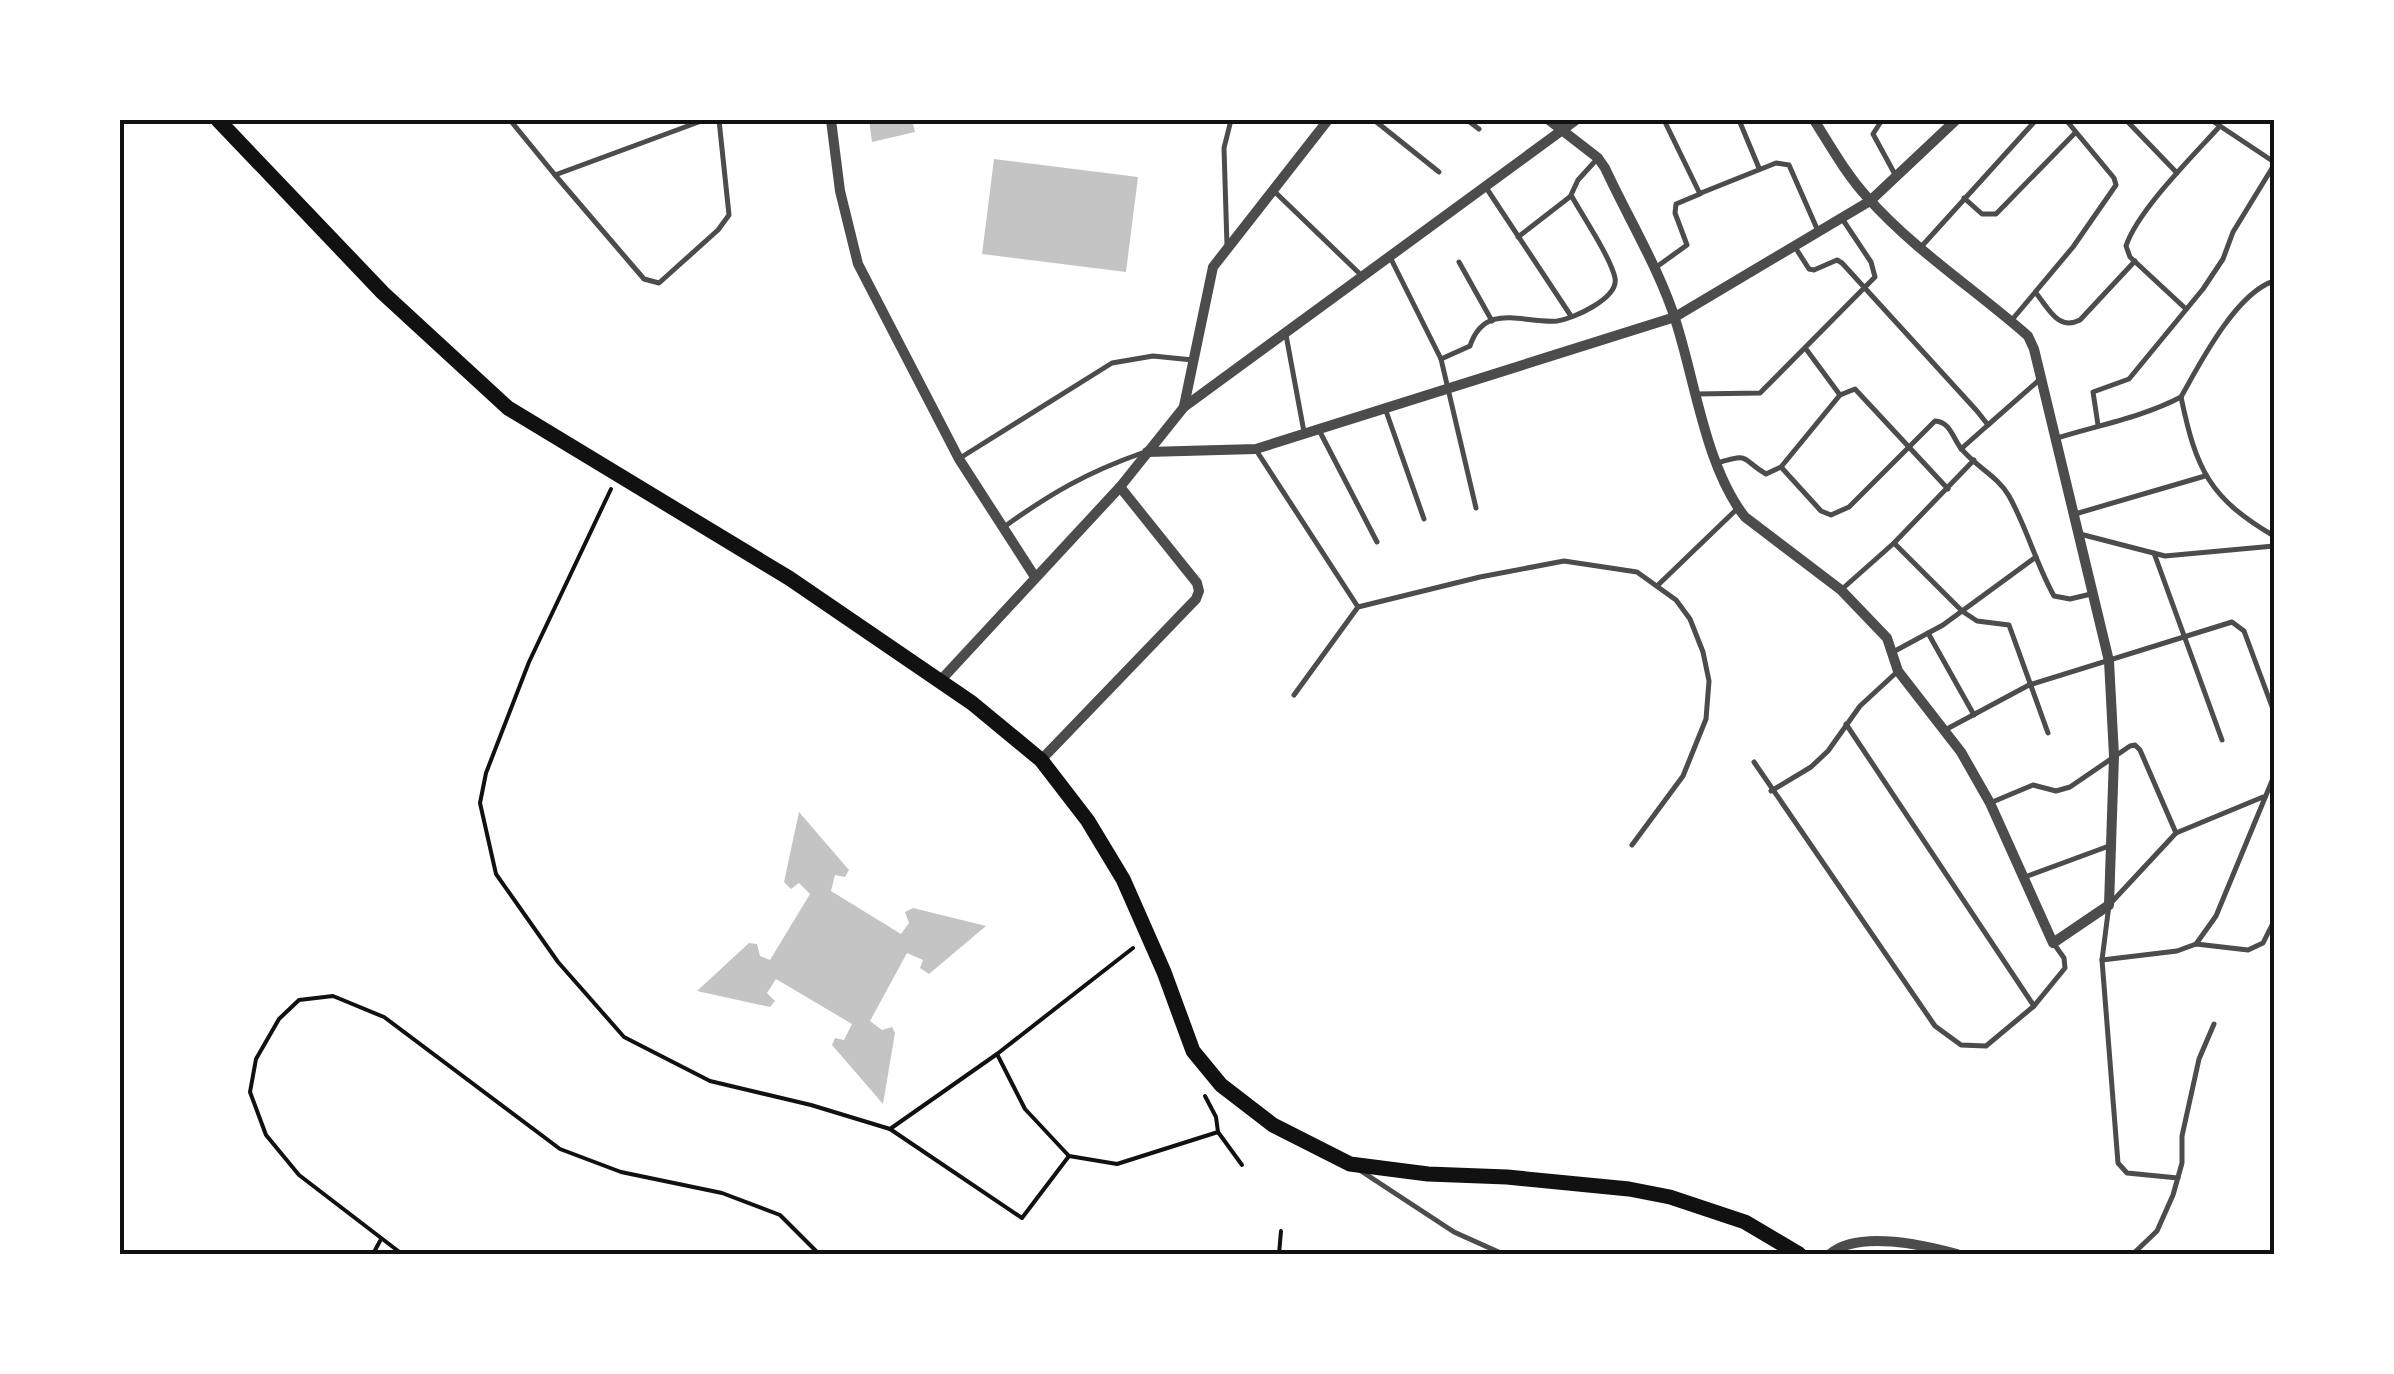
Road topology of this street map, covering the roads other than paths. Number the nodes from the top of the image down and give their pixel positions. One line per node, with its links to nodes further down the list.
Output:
1 (218, 120): 107 (main road)
2 (510, 120): 30 (lane)
3 (704, 120): 30 (lane)
4 (720, 120): 30 (lane)
5 (832, 120): 77 (street)
6 (1231, 120): 43 (lane)
7 (1328, 120): 33 (street)
8 (1374, 120): 28 (lane)
9 (1467, 120): 22 (lane)
10 (1550, 120): 23 (street)
11 (1576, 120): 23 (street)
12 (1664, 120): 34 (lane)
13 (1739, 120): 27 (lane)
14 (1814, 120): 37 (street)
15 (1882, 120): 31 (lane)
16 (1956, 120): 31 (street)
17 (2036, 120): 36 (lane)
18 (2066, 120): 24 (lane)
19 (2126, 120): 29 (lane)
20 (2212, 120): 21 (lane)
21 (2220, 126): 26 (lane); 29 (lane)
22 (1479, 129)
23 (1562, 130): 25 (street); 32 (street)
24 (2075, 134): 36 (lane); 51 (lane)
25 (1598, 158): 35 (lane); 47 (street)
26 (2274, 164): 52 (lane)
27 (1760, 169): 34 (lane); 39 (lane)
28 (1439, 172)
29 (2177, 174): 45 (lane)
30 (555, 176)
31 (1897, 178): 37 (street)
32 (1485, 186): 40 (lane); 44 (street)
33 (1273, 190): 43 (street); 48 (lane)
34 (1700, 194): 47 (lane)
35 (1571, 195): 40 (lane); 53 (lane)
36 (1964, 198): 42 (lane)
37 (1870, 201): 38 (street); 42 (street)
38 (1841, 217): 39 (street); 50 (lane)
39 (1818, 231): 41 (street)
40 (1518, 236): 53 (lane)
41 (1794, 246): 50 (lane); 54 (street)
42 (1921, 248): 56 (street)
43 (1227, 249): 60 (street)
44 (1390, 256): 48 (street); 59 (lane)
45 (2135, 261): 51 (lane); 52 (lane)
46 (1459, 262): 55 (lane)
47 (1653, 269): 54 (street)
48 (1362, 276): 57 (street)
49 (2274, 281): 65 (lane)
50 (1863, 290): 58 (lane); 68 (lane)
51 (2036, 293): 56 (lane)
52 (2186, 308): 69 (lane)
53 (1571, 316): 55 (lane)
54 (1675, 317): 62 (street); 63 (street)
55 (1492, 321): 59 (lane)
56 (2011, 321): 61 (street)
57 (1286, 332): 66 (street); 71 (lane)
58 (1806, 347): 63 (lane); 64 (lane)
59 (1440, 359): 62 (lane)
60 (1193, 360): 66 (street); 77 (lane)
61 (2042, 377): 68 (lane); 72 (street)
62 (1446, 389): 67 (street); 84 (lane)
63 (1696, 394): 79 (street)
64 (1840, 394): 73 (lane); 80 (lane)
65 (2181, 397): 69 (lane); 81 (lane)
66 (1184, 407): 76 (street)
67 (1386, 408): 70 (street); 87 (lane)
68 (1988, 425): 75 (lane)
69 (2098, 425): 72 (lane)
70 (1319, 429): 71 (street); 91 (lane)
71 (1304, 434): 74 (street)
72 (2057, 438): 86 (street)
73 (1912, 447): 75 (lane); 80 (lane); 83 (lane)
74 (1256, 449): 76 (street); 100 (lane)
75 (1962, 449): 78 (lane)
76 (1148, 452): 82 (street); 88 (lane)
77 (959, 458): 88 (street)
78 (1974, 460): 83 (lane); 95 (lane)
79 (1717, 463): 80 (lane); 85 (street)
80 (1781, 468)
81 (2205, 476): 86 (lane); 90 (lane)
82 (1120, 487): 96 (street); 117 (street)
83 (1948, 489): 92 (lane)
84 (1476, 508)
85 (1738, 508): 97 (lane); 98 (street)
86 (2075, 514): 89 (street)
87 (1424, 519)
88 (1004, 526): 96 (street)
89 (2080, 534): 94 (lane); 99 (street)
90 (2274, 536)
91 (1377, 542)
92 (1894, 543): 98 (lane); 101 (lane)
93 (2274, 546): 94 (lane)
94 (2154, 553): 103 (lane)
95 (2036, 557): 99 (lane); 101 (lane)
96 (1035, 577): 107 (street)
97 (1657, 586): 100 (lane); 124 (lane)
98 (1841, 590): 104 (street)
99 (2094, 594): 105 (street)
100 (1358, 607): 109 (lane)
101 (1962, 611): 102 (lane); 108 (lane)
102 (1928, 633): 104 (lane); 111 (lane)
103 (2185, 638): 105 (lane); 110 (lane); 115 (lane)
104 (1893, 652): 106 (street)
105 (2109, 660): 108 (lane); 116 (street)
106 (1898, 671): 112 (lane); 113 (street)
107 (940, 681): 117 (main road)
108 (2032, 684): 111 (lane); 114 (lane)
109 (1294, 695)
110 (2274, 712)
111 (1974, 715): 113 (lane)
112 (1846, 724): 120 (lane); 132 (lane)
113 (1945, 730): 122 (street)
114 (2048, 733)
115 (2222, 740)
116 (2114, 756): 122 (lane); 123 (lane); 125 (street)
117 (1041, 760): 134 (main road)
118 (1754, 762): 120 (lane)
119 (2273, 779): 121 (lane)
120 (1771, 790): 132 (lane)
121 (2264, 797): 123 (lane); 130 (lane)
122 (1990, 803): 126 (street)
123 (2176, 833): 127 (lane)
124 (1632, 845)
125 (2111, 845): 126 (lane); 127 (street)
126 (2022, 878): 129 (street)
127 (2110, 905): 129 (street); 131 (lane)
128 (2274, 921): 130 (lane)
129 (2053, 943): 132 (lane)
130 (2196, 944): 131 (lane)
131 (2102, 960): 135 (lane)
132 (2034, 1006)
133 (2214, 1024): 135 (lane)
134 (1350, 1164): 136 (lane); 137 (main road)
135 (2178, 1178): 140 (lane)
136 (1503, 1254)
137 (1798, 1254)
138 (1830, 1254): 139 (street)
139 (1957, 1254)
140 (2133, 1254)

